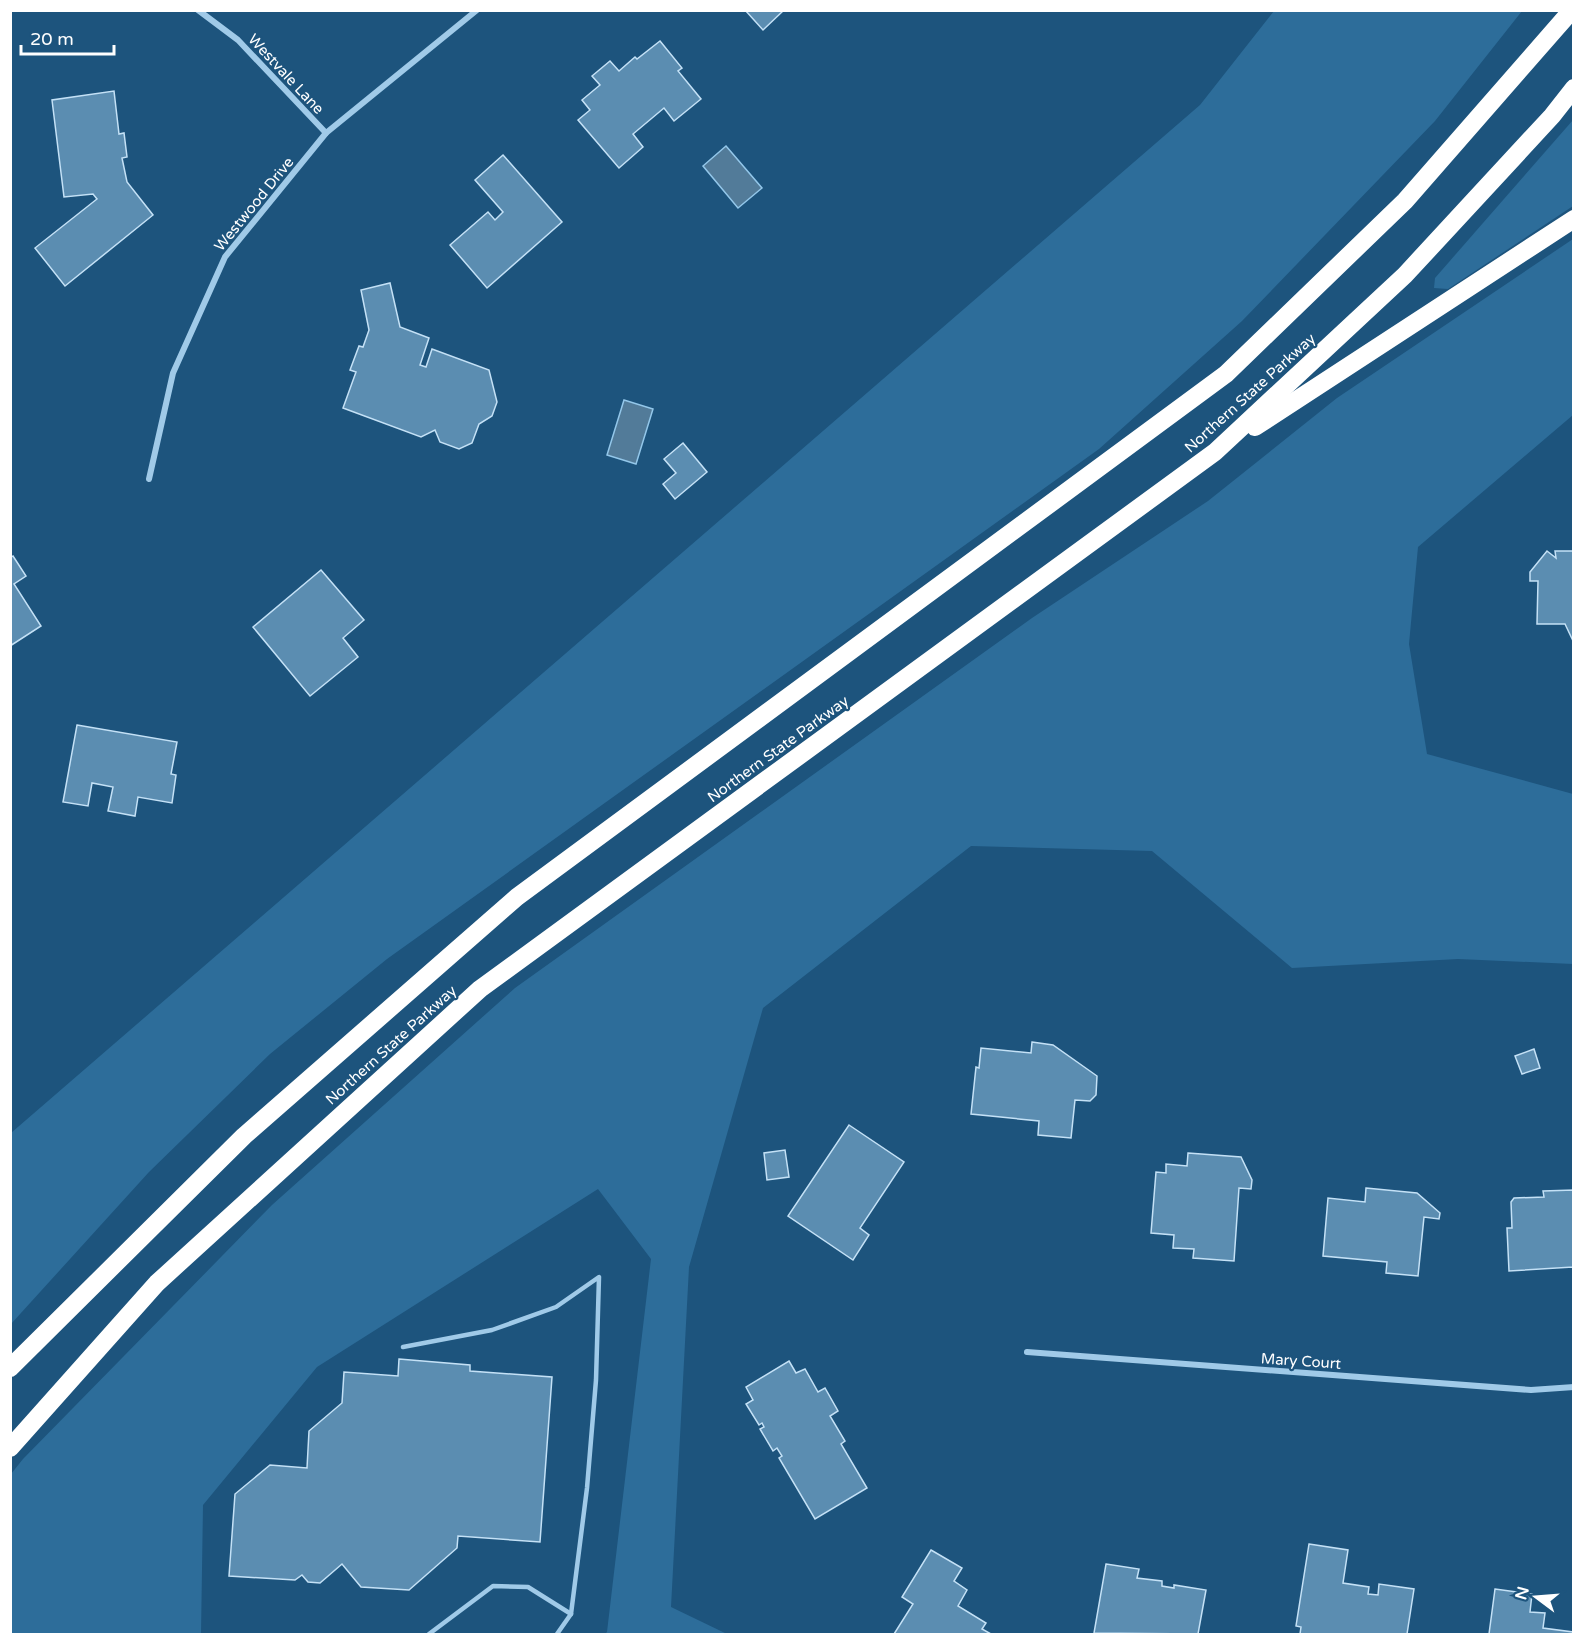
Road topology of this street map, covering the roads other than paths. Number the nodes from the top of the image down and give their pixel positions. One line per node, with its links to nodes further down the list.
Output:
1 (198, 10): 5 (street, Westvale Lane)
2 (477, 10): 5 (street, Westwood Drive)
3 (1572, 10): 11 (highway, Northern State Parkway)
4 (1574, 88): 7 (highway, Northern State Parkway)
5 (327, 133): 8 (street, Westwood Drive)
6 (1574, 219): 7 (highway)
7 (1215, 452): 13 (highway, Northern State Parkway)
8 (149, 479)
9 (403, 1347): 14 (lane)
10 (1027, 1352): 12 (street, Mary Court)
11 (10, 1368)
12 (1574, 1387)
13 (10, 1448)
14 (571, 1614): 15 (lane); 16 (lane)
15 (429, 1635)
16 (557, 1635)

